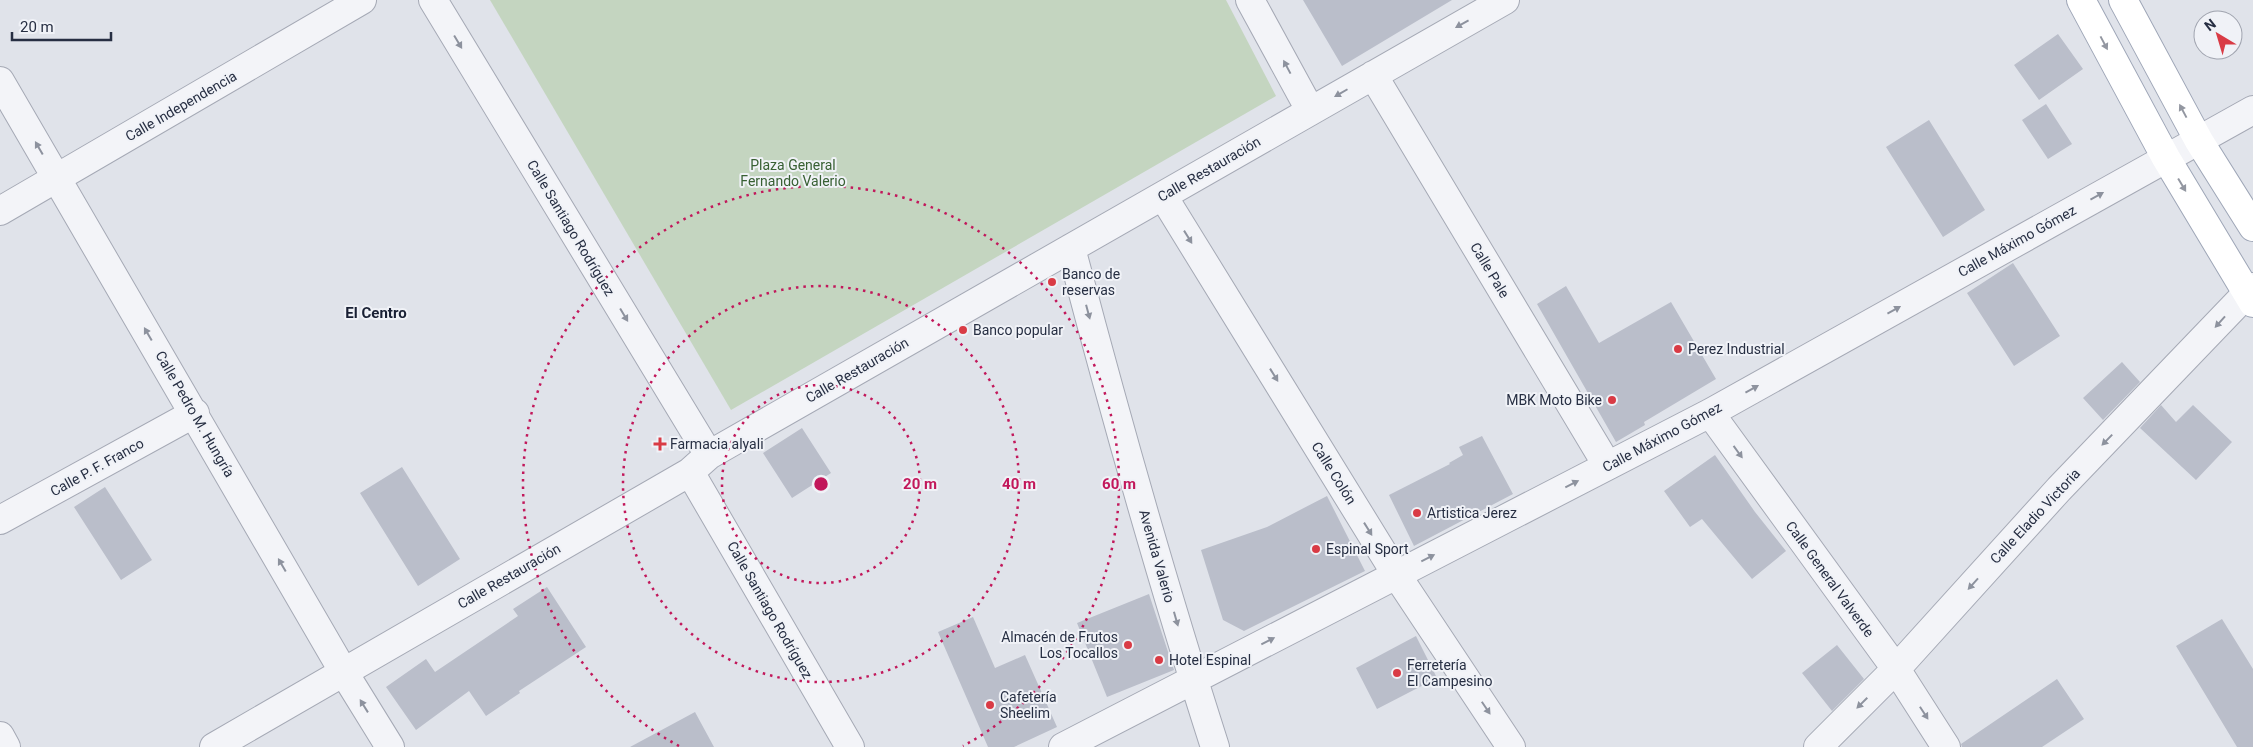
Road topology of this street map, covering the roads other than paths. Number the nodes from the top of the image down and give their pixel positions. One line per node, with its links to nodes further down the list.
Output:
1 (362, 0): 13 (street, Calle Independencia)
2 (433, 0): 21 (street, Calle Santiago Rodríguez, one-way to 21)
3 (1250, 0): 9 (street, one-way to 3)
4 (1505, 0): 7 (street, Calle Restauración, one-way to 7)
5 (2081, 0): 12 (main road, one-way to 12)
6 (2123, 0): 11 (main road, one-way to 6)
7 (1373, 75): 9 (street, Calle Restauración, one-way to 9); 22 (street, Calle Pale)
8 (0, 82): 13 (street, Calle Pedro M. Hungría, one-way to 8)
9 (1310, 110): 14 (street, Calle Restauración)
10 (2253, 110): 11 (street, Calle Máximo Gómez)
11 (2199, 141): 12 (street, Calle Máximo Gómez); 16 (main road)
12 (2166, 158): 18 (main road, one-way to 18); 20 (street, Calle Máximo Gómez, one-way to 12)
13 (57, 179): 15 (street, Calle Independencia); 19 (street, Calle Pedro M. Hungría, one-way to 13)
14 (1163, 196): 17 (street, Calle Restauración); 24 (street, Calle Colón, one-way to 24)
15 (0, 211)
16 (2253, 227)
17 (1071, 248): 21 (street, Calle Restauración); 27 (street, Avenida Valerio, one-way to 27)
18 (2251, 294): 25 (street, Calle Eladio Victoria, one-way to 25)
19 (195, 413): 23 (street, Calle P. F. Franco); 26 (street, Calle Pedro M. Hungría, one-way to 19)
20 (1710, 413): 22 (street, Calle Máximo Gómez); 25 (street, Calle General Valverde, one-way to 25)
21 (699, 464): 26 (street, Calle Restauración); 32 (street, Calle Santiago Rodríguez)
22 (1607, 465): 24 (street, Calle Máximo Gómez, one-way to 22)
23 (0, 520)
24 (1396, 574): 27 (street, Calle Máximo Gómez, one-way to 24); 35 (street, Calle Colón, one-way to 35)
25 (1896, 669): 36 (street, Calle Eladio Victoria, one-way to 36); 37 (street, Calle General Valverde, one-way to 37)
26 (343, 671): 30 (street, Calle Restauración); 31 (street, Calle Pedro M. Hungría, one-way to 26)
27 (1193, 679): 33 (street, Calle Máximo Gómez); 34 (street, Avenida Valerio)
28 (0, 736): 29 (street)
29 (6, 747)
30 (214, 747)
31 (390, 747)
32 (850, 747)
33 (1063, 747)
34 (1215, 747)
35 (1511, 747)
36 (1818, 747)
37 (1946, 747)

